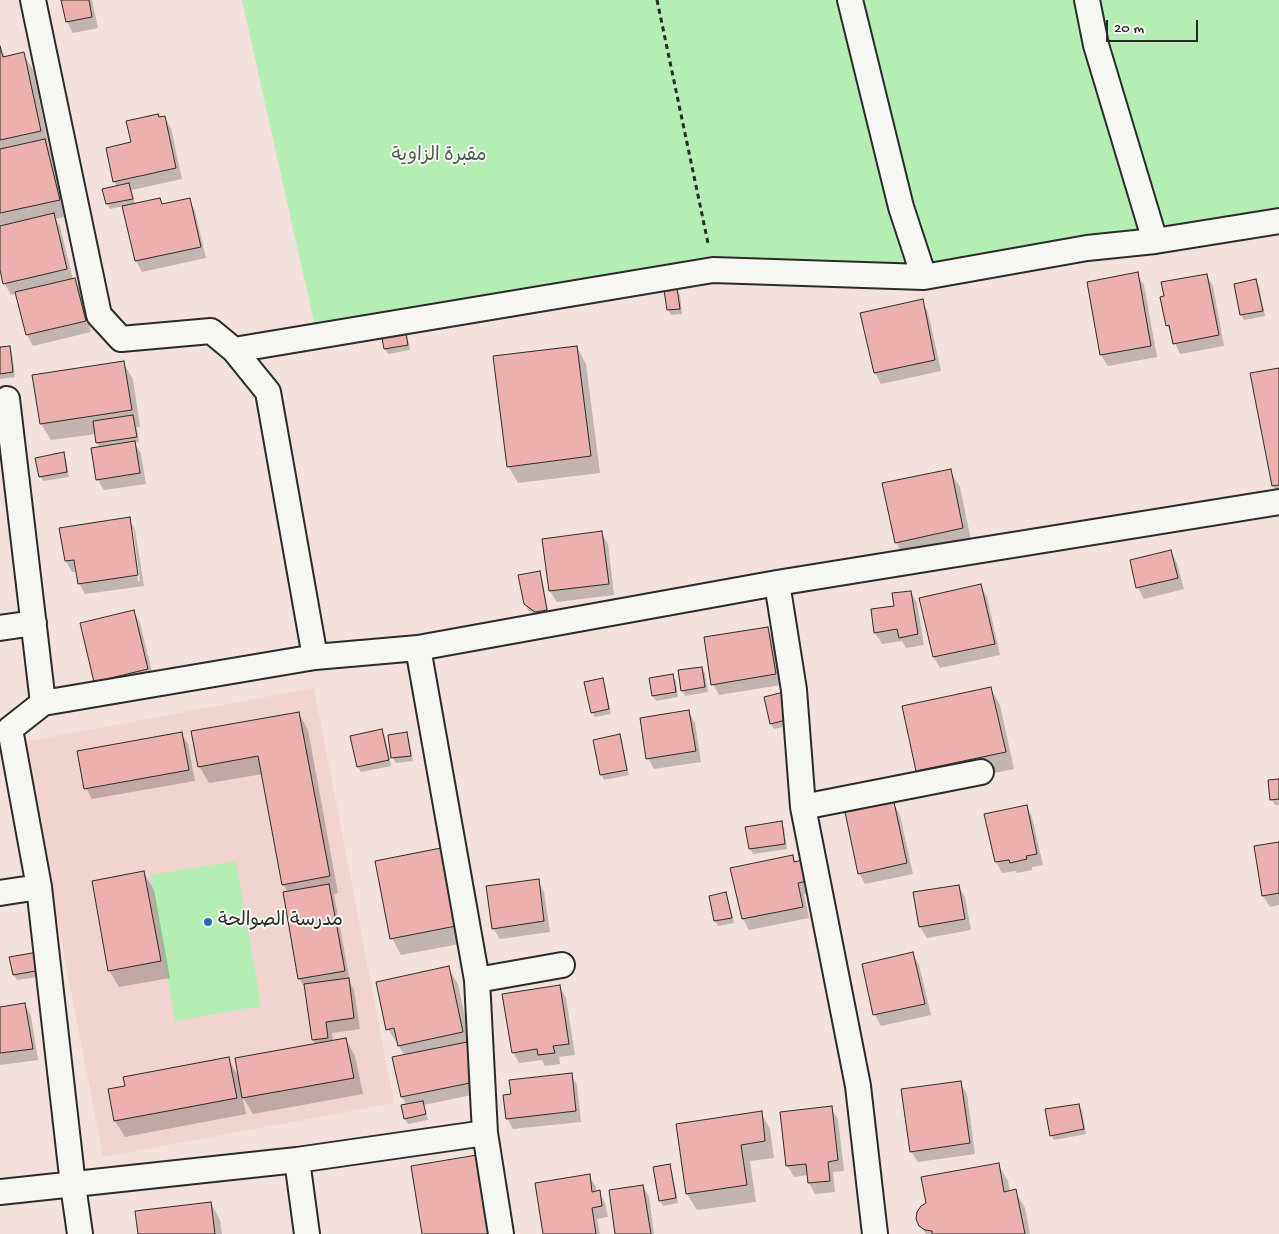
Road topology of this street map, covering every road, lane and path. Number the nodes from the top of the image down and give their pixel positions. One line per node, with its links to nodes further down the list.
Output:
1 (33, 0): 9 (street)
2 (657, 0): 7 (path)
3 (850, 0): 8 (street)
4 (1086, 0): 6 (street)
5 (1279, 222): 6 (street)
6 (1156, 241): 8 (street)
7 (713, 270): 8 (street); 9 (street)
8 (924, 277)
9 (234, 350): 16 (street)
10 (7, 399): 13 (street)
11 (1279, 502): 12 (street)
12 (777, 583): 15 (street); 19 (street)
13 (34, 623): 14 (street); 17 (street)
14 (0, 628)
15 (418, 648): 16 (street); 23 (street)
16 (316, 657): 17 (street)
17 (43, 703): 20 (street)
18 (981, 772): 19 (street)
19 (804, 807): 31 (street)
20 (39, 888): 21 (street); 26 (street)
21 (0, 893)
22 (562, 965): 23 (street)
23 (477, 980): 24 (street)
24 (484, 1133): 25 (street); 30 (street)
25 (297, 1160): 26 (street); 29 (street)
26 (73, 1185): 27 (street); 28 (street)
27 (0, 1192)
28 (80, 1234)
29 (306, 1234)
30 (501, 1234)
31 (875, 1234)

